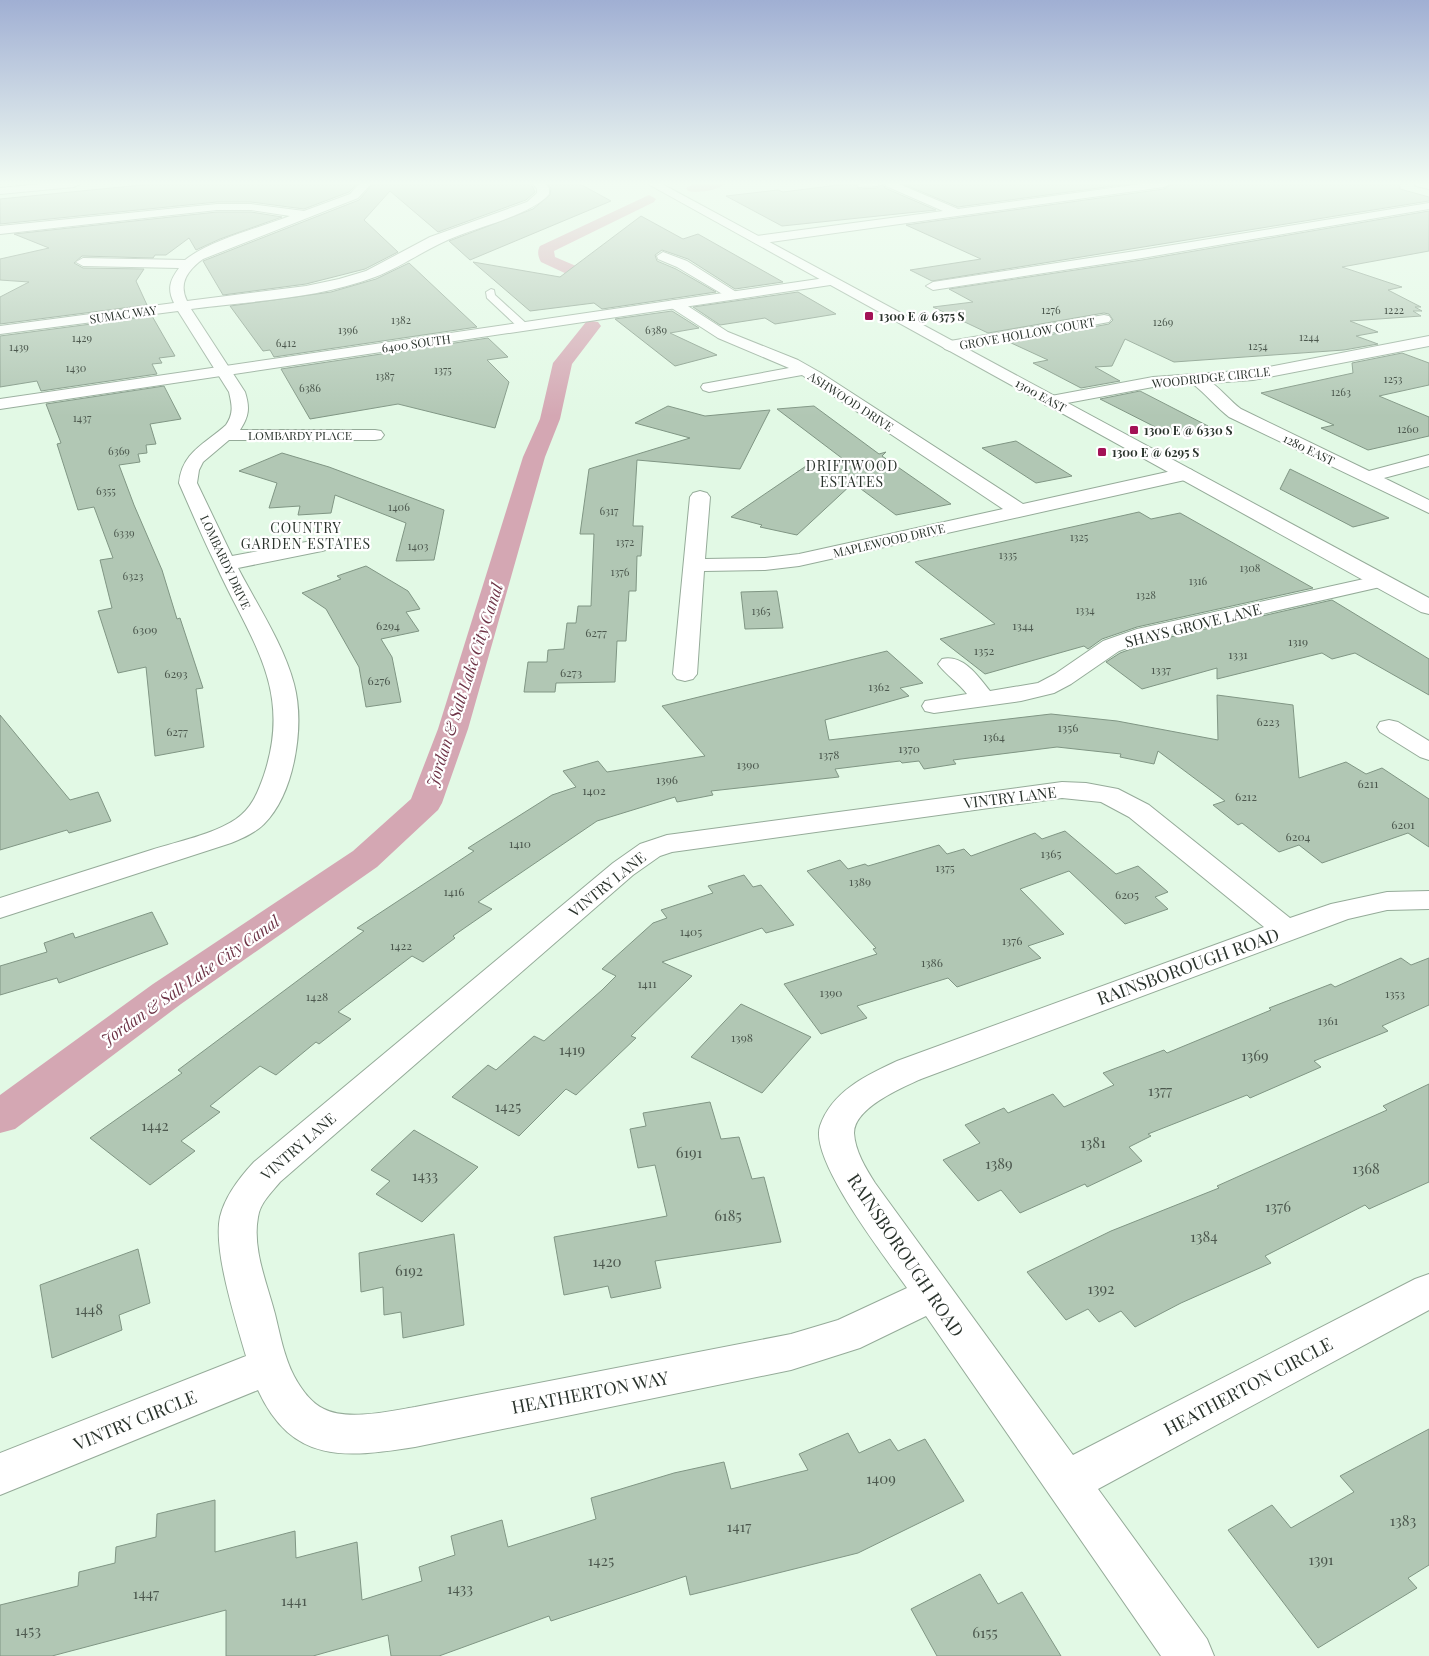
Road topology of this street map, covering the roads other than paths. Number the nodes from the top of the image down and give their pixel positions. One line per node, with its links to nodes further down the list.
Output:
1 (192, 261): 7 (street)
2 (396, 261): 13 (street, SUMAC WAY)
3 (676, 261): 11 (street)
4 (796, 261): 8 (street, 1300 EAST)
5 (1094, 261): 9 (street)
6 (83, 262): 7 (street)
7 (188, 264): 13 (street, LOMBARDY DRIVE)
8 (832, 281): 11 (street, 6400 SOUTH); 18 (street, 1300 EAST)
9 (933, 286)
10 (491, 292): 15 (lane)
11 (734, 296): 12 (street, 6400 SOUTH)
12 (675, 304): 15 (street, 6400 SOUTH); 19 (street, ASHWOOD DRIVE)
13 (182, 306): 16 (street, SUMAC WAY); 20 (street, LOMBARDY DRIVE)
14 (1104, 319): 18 (street, GROVE HOLLOW COURT)
15 (524, 327): 20 (street, 6400 SOUTH)
16 (0, 330)
17 (1429, 341): 21 (street, WOODRIDGE CIRCLE)
18 (950, 346): 23 (street, 1300 EAST)
19 (804, 370): 22 (street); 32 (street, ASHWOOD DRIVE)
20 (225, 371): 24 (street, 6400 SOUTH); 25 (street, LOMBARDY DRIVE)
21 (1196, 379): 23 (street, WOODRIDGE CIRCLE); 29 (street, 1280 EAST)
22 (709, 387)
23 (1051, 401): 28 (street, 1300 EAST)
24 (0, 404)
25 (226, 435): 26 (street, LOMBARDY PLACE); 34 (street, LOMBARDY DRIVE)
26 (375, 435)
27 (1429, 460): 29 (street)
28 (1185, 474): 32 (street, MAPLEWOOD DRIVE); 36 (street, 1300 EAST)
29 (1368, 477): 31 (street, 1280 EAST)
30 (700, 497): 35 (street)
31 (1429, 506)
32 (1020, 511): 35 (street, MAPLEWOOD DRIVE)
33 (322, 545): 34 (street)
34 (225, 564): 45 (street, LOMBARDY DRIVE)
35 (695, 566): 39 (street)
36 (1382, 582): 37 (street, 1300 EAST); 40 (street, SHAYS GROVE LANE)
37 (1429, 607)
38 (950, 664): 40 (street)
39 (685, 674)
40 (984, 700): 41 (street, SHAYS GROVE LANE)
41 (934, 706)
42 (1389, 727): 43 (street)
43 (1429, 752)
44 (1429, 900): 46 (street, RAINSBOROUGH ROAD)
45 (0, 908)
46 (1286, 930): 48 (street, RAINSBOROUGH ROAD); 49 (street, VINTRY LANE)
47 (1429, 1291): 51 (street, HEATHERTON CIRCLE)
48 (932, 1295): 49 (street, HEATHERTON WAY); 51 (street, RAINSBOROUGH ROAD)
49 (269, 1366): 50 (street, VINTRY CIRCLE)
50 (0, 1474)
51 (1066, 1482): 52 (street, RAINSBOROUGH ROAD)
52 (1190, 1656)

